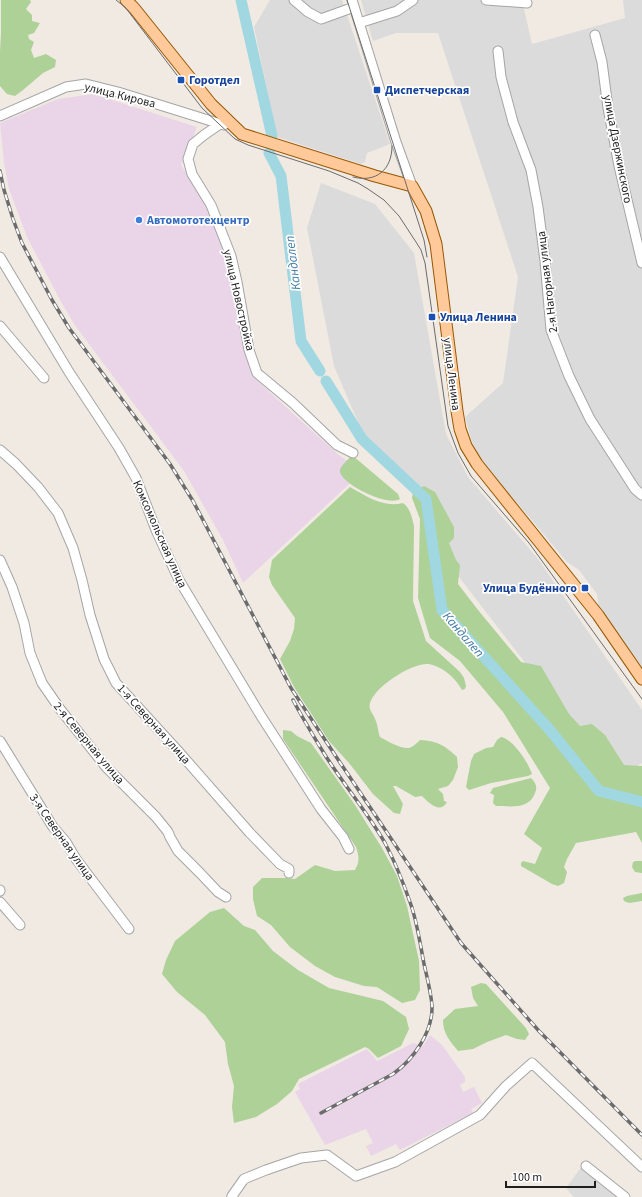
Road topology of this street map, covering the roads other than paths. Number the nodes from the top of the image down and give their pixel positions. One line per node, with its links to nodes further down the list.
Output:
1 (126, 0): 12 (main road, улица Кирова)
2 (294, 0): 5 (street)
3 (413, 0): 7 (street)
4 (486, 0): 6 (street)
5 (353, 3): 7 (street, улица Ленина)
6 (527, 3)
7 (359, 23): 13 (street, улица Ленина)
8 (595, 35): 15 (street, улица Дзержинского)
9 (498, 51): 20 (street, 2-я Нагорная улица)
10 (0, 116): 11 (street, улица Кирова)
11 (220, 124): 12 (street, улица Кирова); 19 (street, улица Новостройка)
12 (242, 134): 13 (main road, улица Кирова)
13 (412, 186): 22 (main road, улица Ленина)
14 (0, 257): 24 (street, Комсомольская улица)
15 (642, 263)
16 (0, 326): 17 (street)
17 (44, 378)
18 (0, 450): 25 (street, 1-я Северная улица)
19 (352, 453)
20 (642, 495)
21 (0, 560): 26 (street, 2-я Северная улица)
22 (642, 679)
23 (0, 741): 29 (street, 3-я Северная улица)
24 (349, 849)
25 (289, 873)
26 (226, 897)
27 (0, 902): 28 (street)
28 (20, 925)
29 (129, 929)
30 (586, 1166): 33 (street)
31 (642, 1167): 32 (street)
32 (232, 1197)
33 (625, 1197)

